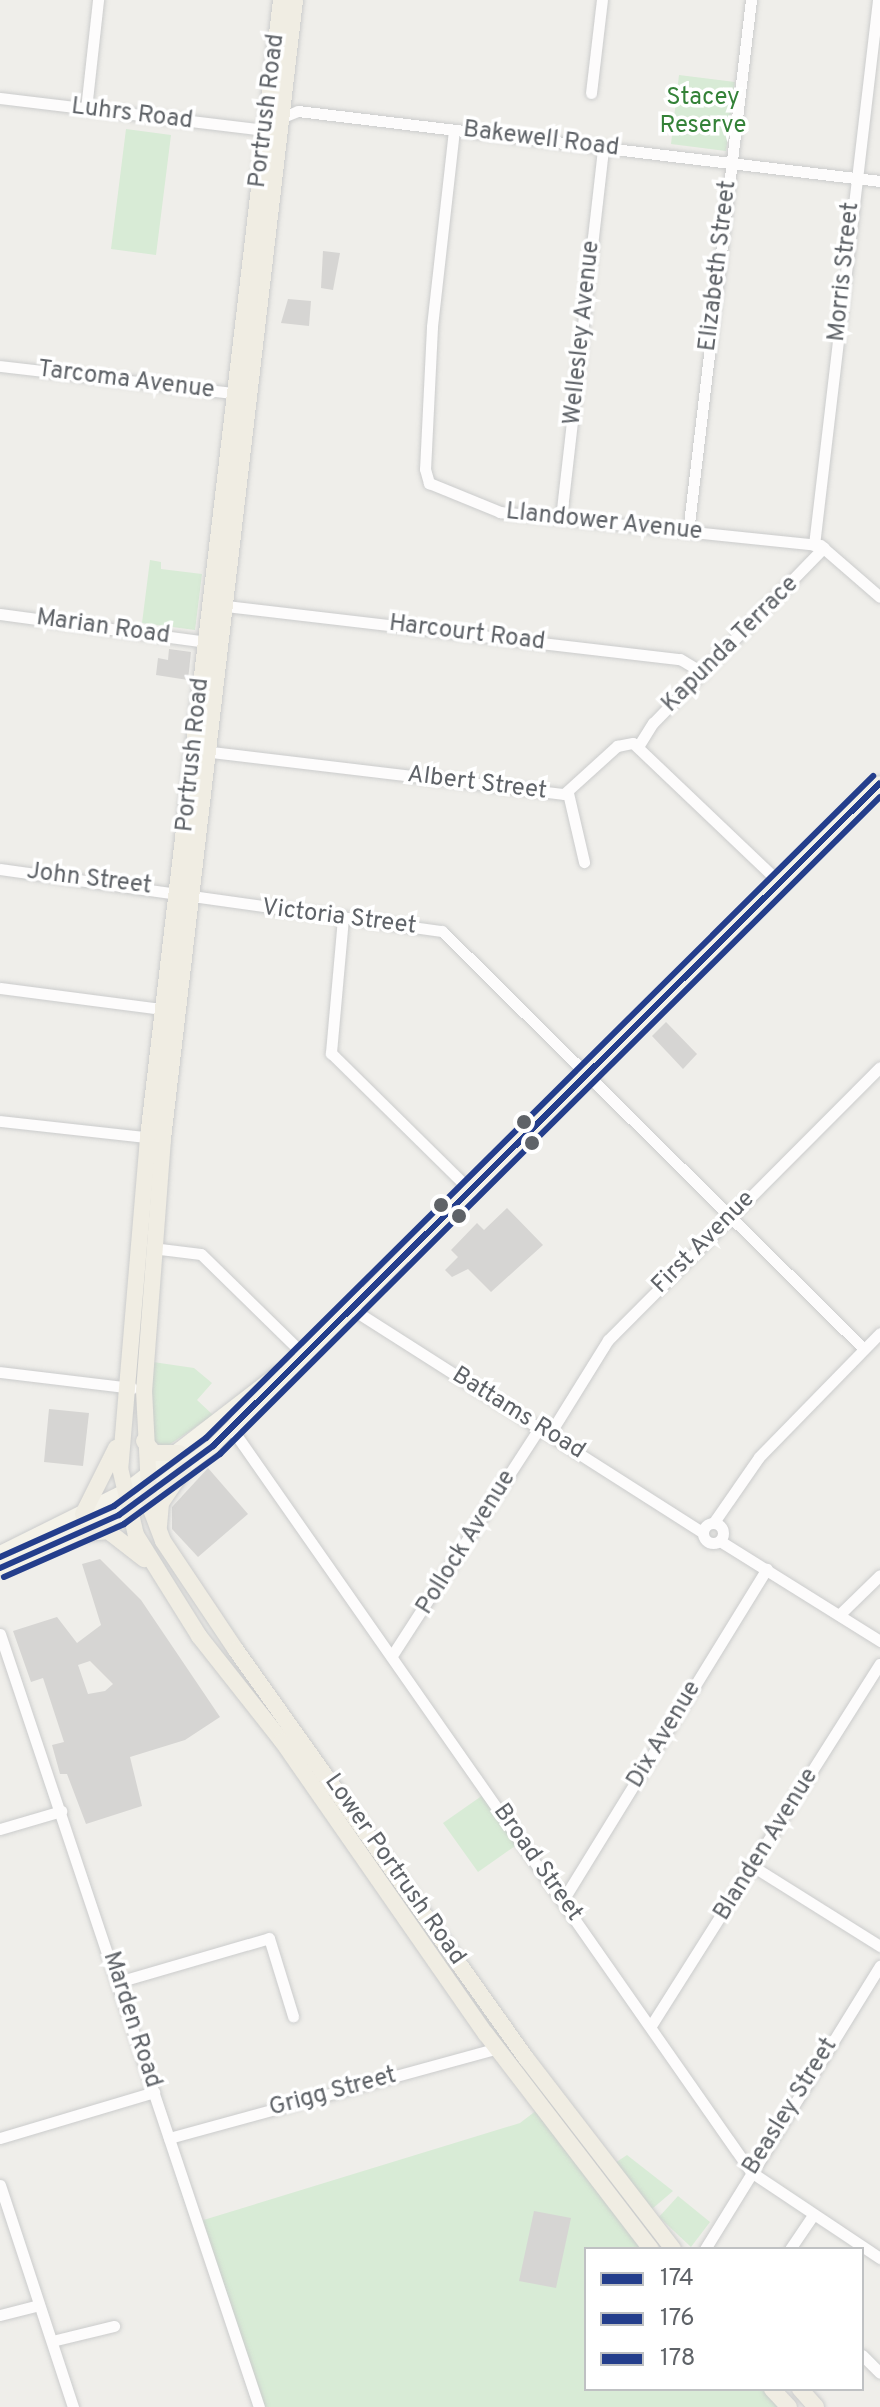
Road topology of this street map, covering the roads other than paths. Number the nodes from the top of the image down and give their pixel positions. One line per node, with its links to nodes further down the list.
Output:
1 (98, 0): 9 (street)
2 (281, 0): 11 (highway, Portrush Road)
3 (295, 0): 10 (highway, Portrush Road)
4 (602, 0): 7 (street)
5 (751, 0): 15 (street, Elizabeth Street)
6 (878, 0): 16 (street, Morris Street)
7 (591, 93)
8 (0, 98): 9 (street, Luhrs Road)
9 (86, 109): 11 (street, Luhrs Road)
10 (287, 109): 11 (highway); 12 (street, Bakewell Road); 14 (highway, Portrush Road)
11 (265, 130): 14 (highway); 19 (highway, Portrush Road)
12 (454, 130): 13 (street, Bakewell Road); 20 (street, Llandower Avenue)
13 (603, 148): 15 (street, Bakewell Road); 20 (street, Wellesley Avenue)
14 (278, 162): 19 (highway, Portrush Road)
15 (731, 164): 16 (street, Bakewell Road); 21 (street, Elizabeth Street)
16 (855, 178): 17 (street, Bakewell Road); 22 (street, Morris Street)
17 (880, 181)
18 (0, 366): 19 (street, Tarcoma Avenue)
19 (244, 394): 24 (highway, Portrush Road); 26 (highway, Portrush Road)
20 (561, 518): 21 (street, Llandower Avenue)
21 (688, 532): 22 (street, Llandower Avenue)
22 (819, 546): 23 (street); 27 (street, Kapunda Terrace)
23 (880, 597)
24 (226, 606): 27 (street, Harcourt Road); 29 (highway, Portrush Road)
25 (0, 614): 26 (street, Marian Road)
26 (207, 642): 29 (highway, Portrush Road)
27 (703, 673): 28 (street, Kapunda Terrace)
28 (639, 745): 31 (street, Albert Street); 34 (street)
29 (201, 751): 31 (street, Albert Street); 35 (highway, Portrush Road)
30 (880, 783): 34 (main road)
31 (568, 793): 32 (street)
32 (584, 862)
33 (0, 869): 35 (street, John Street)
34 (780, 883): 40 (main road)
35 (185, 895): 36 (street, Victoria Street); 38 (highway, Portrush Road)
36 (343, 918): 40 (street, Victoria Street); 43 (street)
37 (0, 988): 38 (street)
38 (172, 1011): 42 (highway, Portrush Road)
39 (880, 1067): 44 (street, First Avenue)
40 (589, 1073): 43 (main road); 44 (street, Victoria Street)
41 (0, 1121): 42 (street)
42 (156, 1138): 45 (highway, Portrush Road); 51 (highway, Portrush Road)
43 (471, 1191): 46 (main road)
44 (731, 1216): 48 (street, Victoria Street); 54 (street, First Avenue)
45 (152, 1248): 49 (street); 52 (highway, Portrush Road)
46 (352, 1309): 49 (main road); 54 (street, Battams Road)
47 (880, 1333): 48 (street)
48 (864, 1349): 63 (street)
49 (300, 1358): 53 (main road); 57 (main road)
50 (0, 1372): 51 (street)
51 (125, 1387): 52 (street); 55 (highway, Portrush Road)
52 (144, 1390): 56 (highway, Portrush Road)
53 (232, 1429): 57 (main road); 74 (street, Broad Street)
54 (544, 1432): 63 (street, Battams Road); 74 (street, Pollock Avenue)
55 (119, 1440): 59 (highway, Portrush Road); 62 (highway)
56 (144, 1441): 57 (highway); 58 (highway, Portrush Road)
57 (181, 1462): 58 (main road); 60 (main road); 64 (highway)
58 (147, 1475): 59 (main road); 60 (highway, Lower Portrush Road)
59 (125, 1491): 61 (highway, Portrush Road); 62 (main road)
60 (149, 1495): 61 (main road); 64 (highway, Lower Portrush Road)
61 (128, 1510): 65 (main road); 69 (highway, Lower Portrush Road)
62 (83, 1514): 66 (main road)
63 (716, 1530): 68 (street, Battams Road)
64 (159, 1532): 76 (highway, Lower Portrush Road)
65 (82, 1533): 67 (main road); 69 (highway)
66 (0, 1553)
67 (0, 1568)
68 (767, 1569): 71 (street, Battams Road); 82 (street, Dix Avenue)
69 (159, 1574): 77 (highway, Lower Portrush Road)
70 (880, 1575): 71 (street)
71 (839, 1615): 73 (street, Battams Road)
72 (0, 1634): 79 (street, Marden Road)
73 (880, 1641)
74 (393, 1654): 82 (street, Broad Street)
75 (880, 1664): 81 (street, Blanden Avenue)
76 (295, 1731): 77 (highway); 78 (highway, Lower Portrush Road)
77 (300, 1765): 78 (highway); 89 (highway, Lower Portrush Road)
78 (332, 1779): 87 (highway, Lower Portrush Road)
79 (61, 1811): 80 (street); 85 (street, Marden Road)
80 (0, 1829)
81 (754, 1867): 83 (street); 88 (street, Blanden Avenue)
82 (563, 1900): 88 (street, Broad Street)
83 (880, 1946)
84 (880, 1966): 94 (street, Beasley Street)
85 (118, 1982): 86 (street); 91 (street, Marden Road)
86 (293, 2016)
87 (497, 2019): 89 (highway); 90 (highway, Lower Portrush Road)
88 (652, 2024): 94 (street, Broad Street)
89 (497, 2048): 90 (highway); 93 (street, Grigg Street); 98 (highway, Lower Portrush Road)
90 (526, 2058): 97 (highway, Lower Portrush Road)
91 (154, 2092): 92 (street); 93 (street, Marden Road)
92 (0, 2138)
93 (169, 2138): 112 (street, Marden Road)
94 (751, 2172): 96 (street, Broad Street); 100 (street, Beasley Street)
95 (0, 2185): 103 (street)
96 (813, 2215): 101 (street); 102 (street, Broad Street)
97 (646, 2216): 98 (highway); 99 (highway, Lower Portrush Road)
98 (649, 2246)
99 (671, 2247)
100 (706, 2247)
101 (791, 2247)
102 (879, 2255)
103 (39, 2305): 104 (street); 106 (street)
104 (0, 2315)
105 (114, 2326): 106 (street)
106 (52, 2341): 111 (street)
107 (864, 2357): 108 (street)
108 (880, 2373)
109 (774, 2391): 113 (highway)
110 (802, 2391): 114 (highway)
111 (73, 2407)
112 (259, 2407)
113 (789, 2407)
114 (816, 2407)

